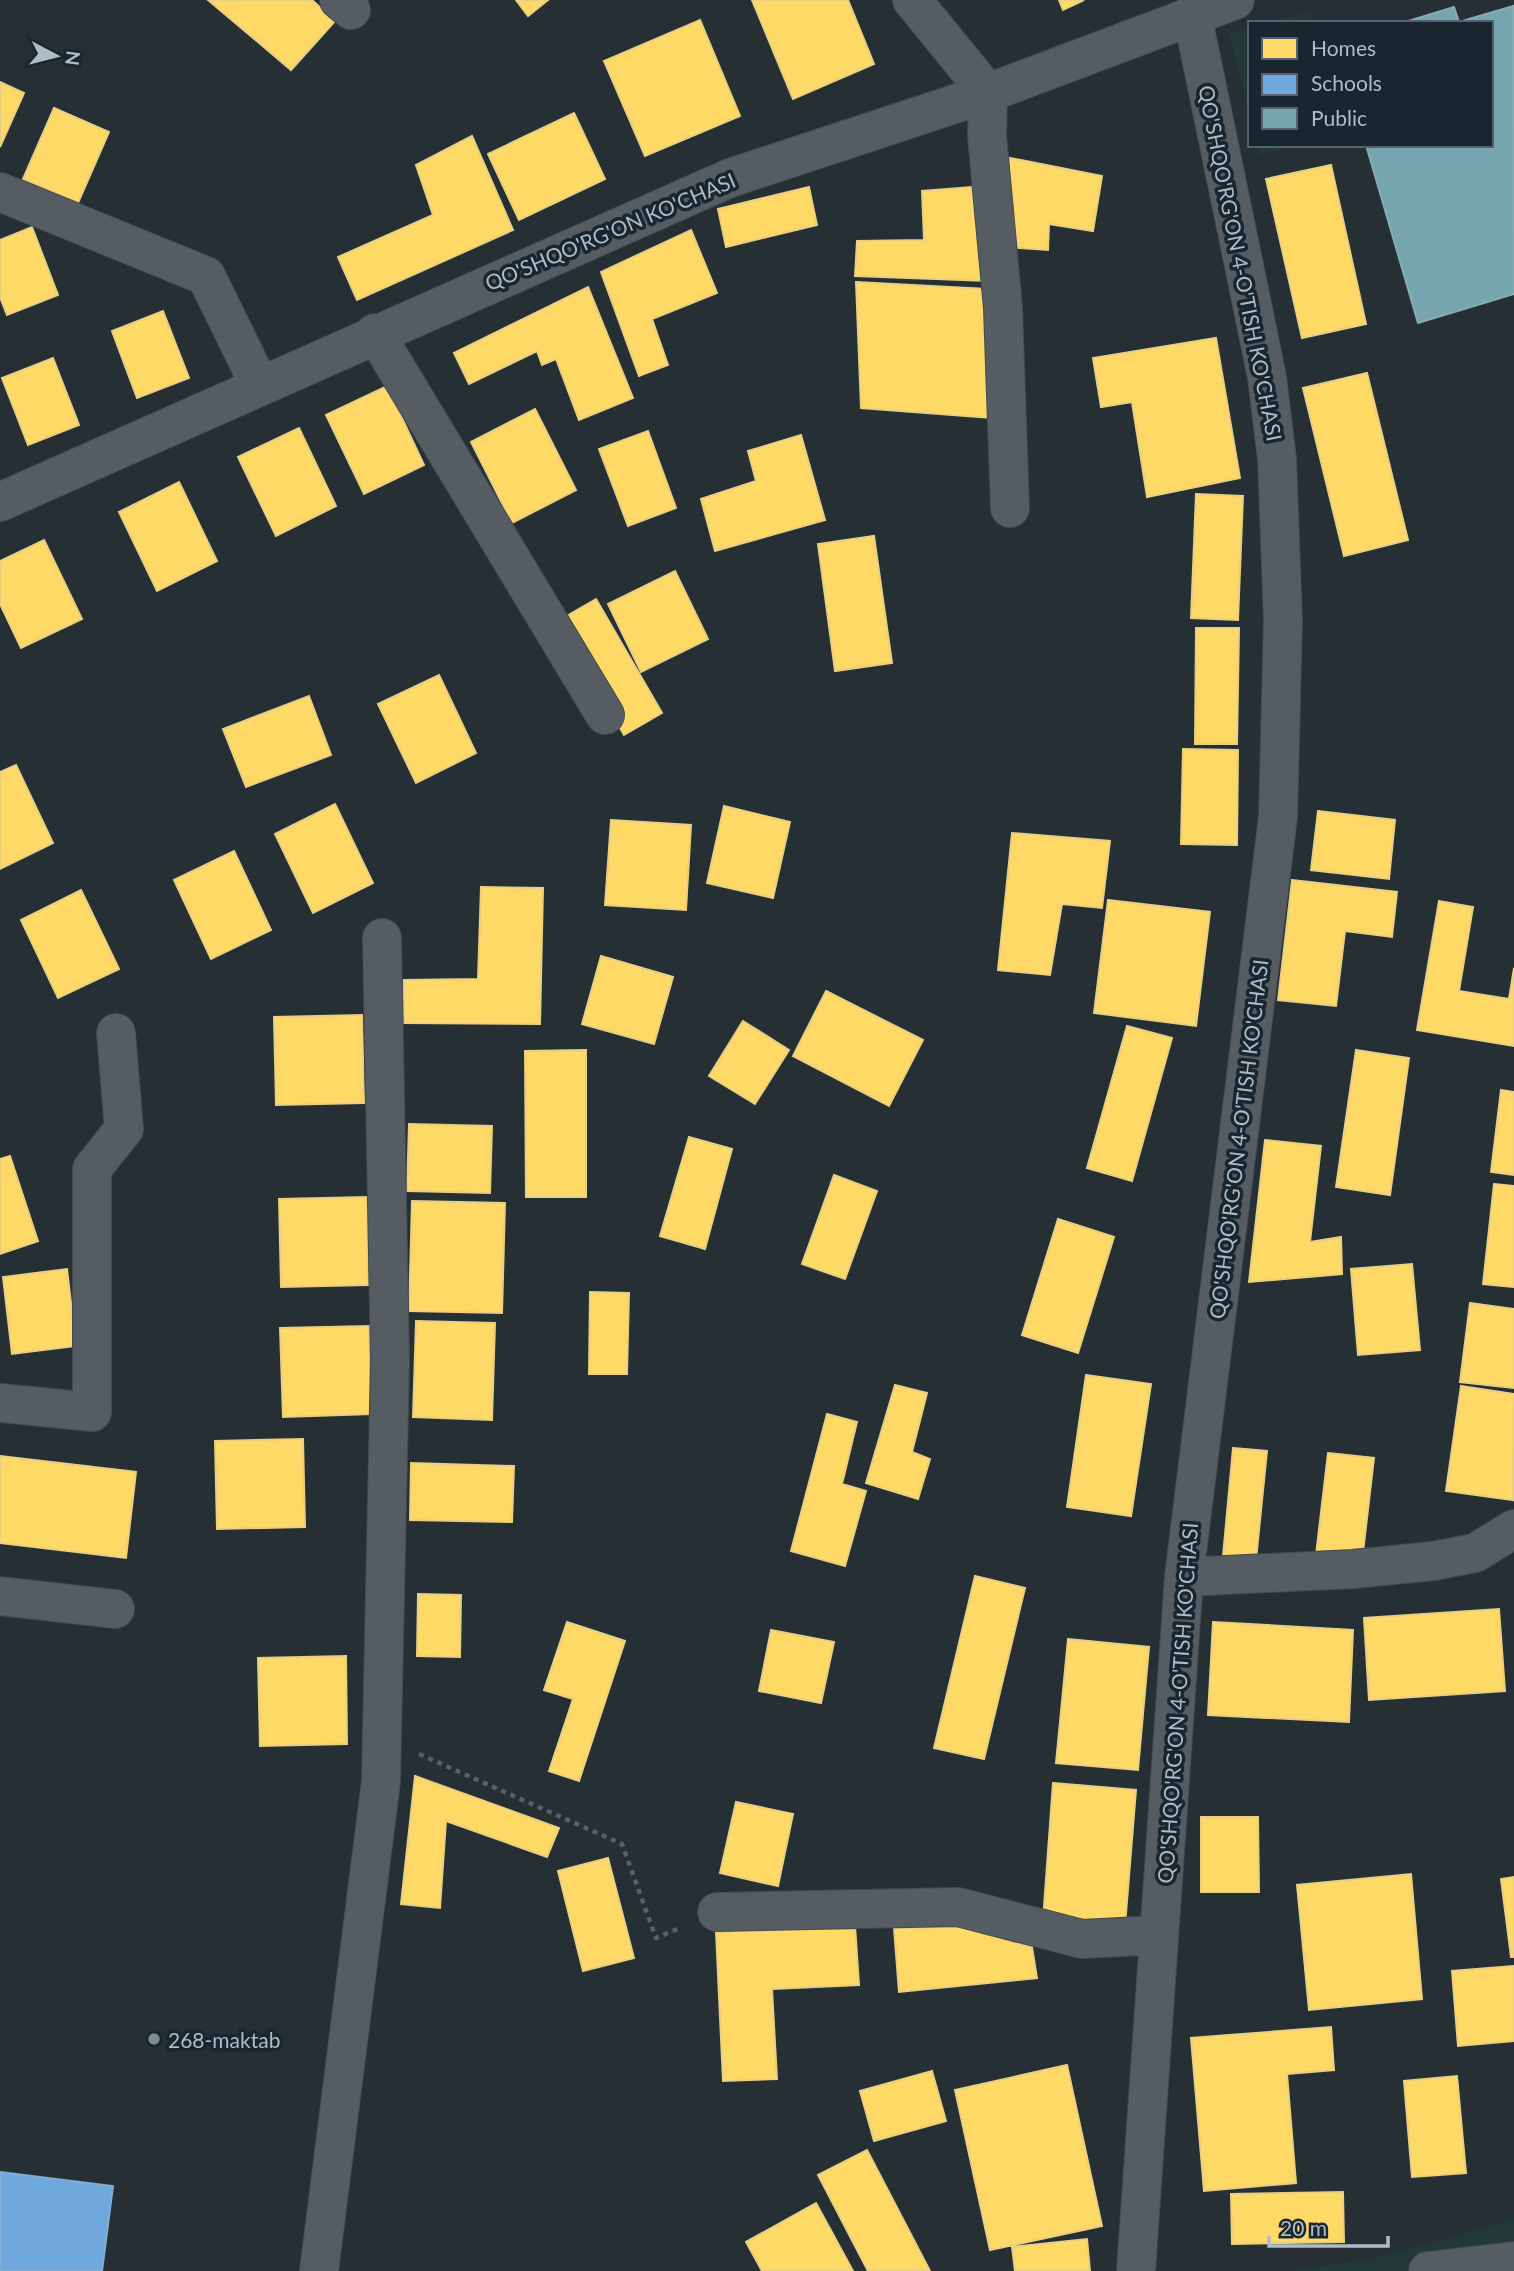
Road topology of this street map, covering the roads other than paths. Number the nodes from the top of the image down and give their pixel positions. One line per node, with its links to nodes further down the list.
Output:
1 (912, 0): 4 (street)
2 (1235, 0): 3 (street, QO'SHQO'RG'ON KO'CHASI)
3 (1192, 13): 4 (street, QO'SHQO'RG'ON KO'CHASI); 15 (street, QO'SHQO'RG'ON 4-O'TISH KO'CHASI)
4 (988, 93): 6 (street, QO'SHQO'RG'ON KO'CHASI); 9 (street)
5 (0, 192): 7 (street)
6 (375, 332): 7 (street, QO'SHQO'RG'ON KO'CHASI); 10 (street)
7 (260, 386): 8 (street, QO'SHQO'RG'ON KO'CHASI)
8 (0, 502)
9 (1010, 508)
10 (605, 715)
11 (382, 938): 21 (street)
12 (116, 1033): 13 (street)
13 (0, 1404)
14 (1514, 1530): 15 (street)
15 (1184, 1577): 19 (street, QO'SHQO'RG'ON 4-O'TISH KO'CHASI)
16 (0, 1596): 17 (street)
17 (115, 1609)
18 (717, 1912): 19 (street)
19 (1159, 1936): 22 (street, QO'SHQO'RG'ON 4-O'TISH KO'CHASI)
20 (1513, 2264): 23 (street)
21 (319, 2271)
22 (1136, 2271)
23 (1428, 2271)

